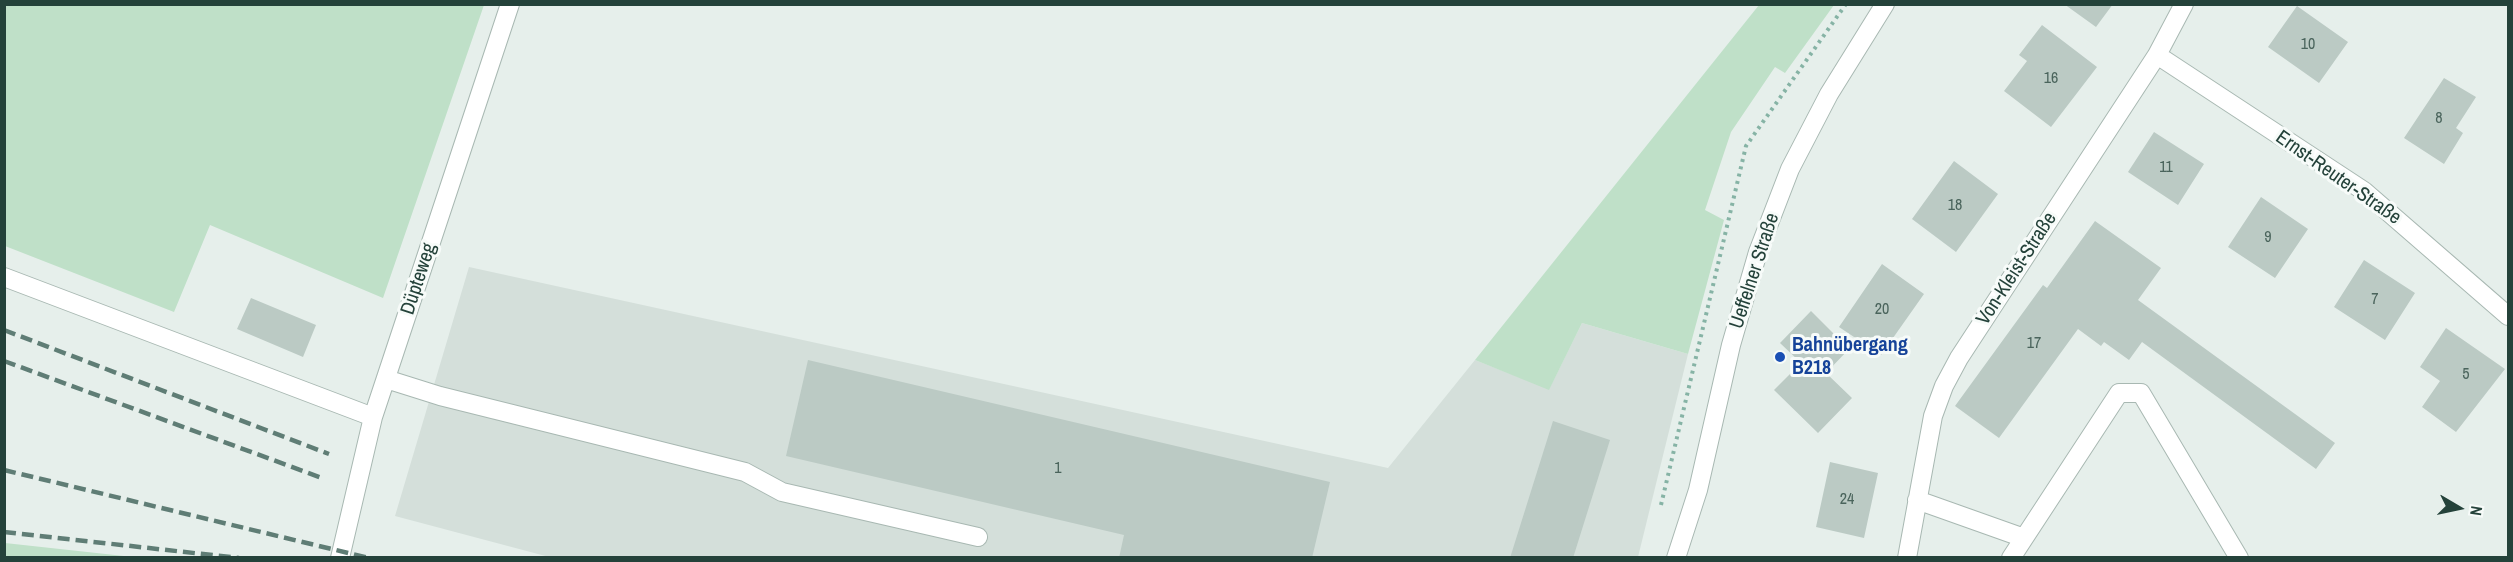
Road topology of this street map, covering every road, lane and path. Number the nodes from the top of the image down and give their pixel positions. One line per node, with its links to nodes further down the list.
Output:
1 (510, 4): 7 (street, Düpteweg)
2 (1885, 4): 13 (street, Ueffelner Straße)
3 (2184, 4): 4 (street, Von-Kleist-Straße)
4 (2157, 55): 6 (street, Ernst-Reuter-Straße); 9 (street, Von-Kleist-Straße)
5 (4, 278): 8 (street)
6 (2508, 315)
7 (386, 379): 8 (street, Düpteweg); 10 (street)
8 (373, 417): 12 (street, Düpteweg)
9 (1917, 500): 11 (street); 14 (street, Von-Kleist-Straße)
10 (978, 537)
11 (2024, 538): 15 (street); 16 (street)
12 (340, 558)
13 (1676, 558)
14 (1907, 558)
15 (2011, 558)
16 (2239, 558)

